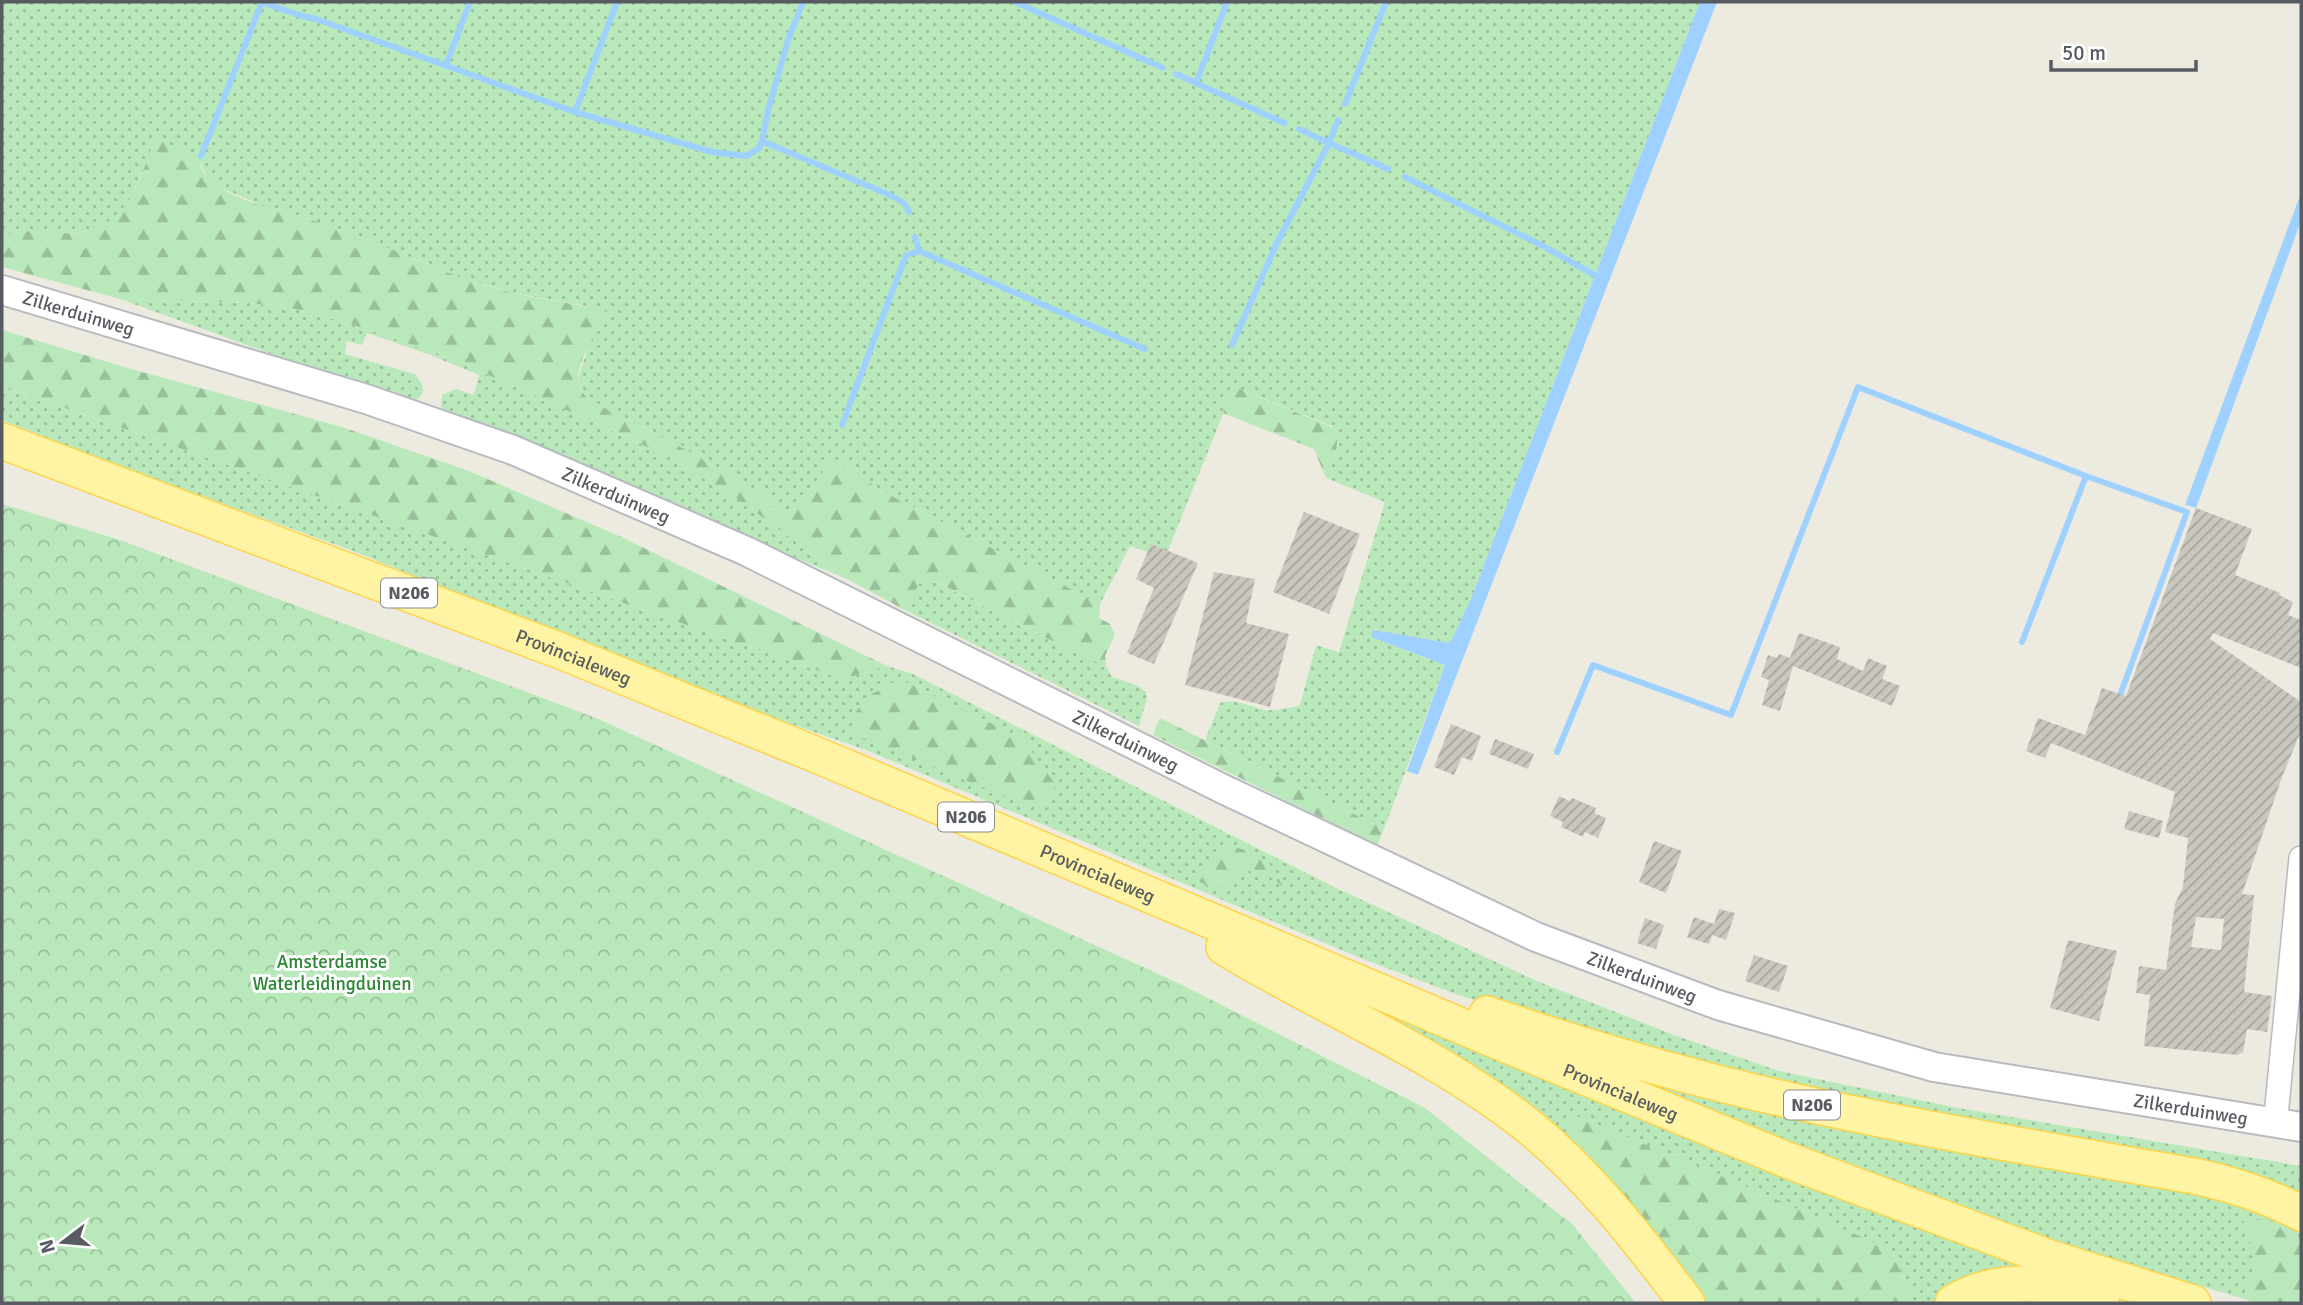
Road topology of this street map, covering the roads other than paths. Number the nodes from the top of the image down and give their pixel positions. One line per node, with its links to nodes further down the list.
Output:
1 (2, 290): 6 (street, Zilkerduinweg)
2 (2, 441): 4 (main road, Provincialeweg / N206)
3 (2301, 858): 6 (street)
4 (1120, 882): 5 (main road, Provincialeweg / N206); 9 (main road, N206)
5 (1329, 970): 8 (main road, N206); 12 (main road, Provincialeweg / N206)
6 (2271, 1122): 7 (street, Zilkerduinweg)
7 (2301, 1127)
8 (2301, 1213)
9 (1687, 1303)
10 (1953, 1303): 11 (main road)
11 (2135, 1303)
12 (2193, 1303)

